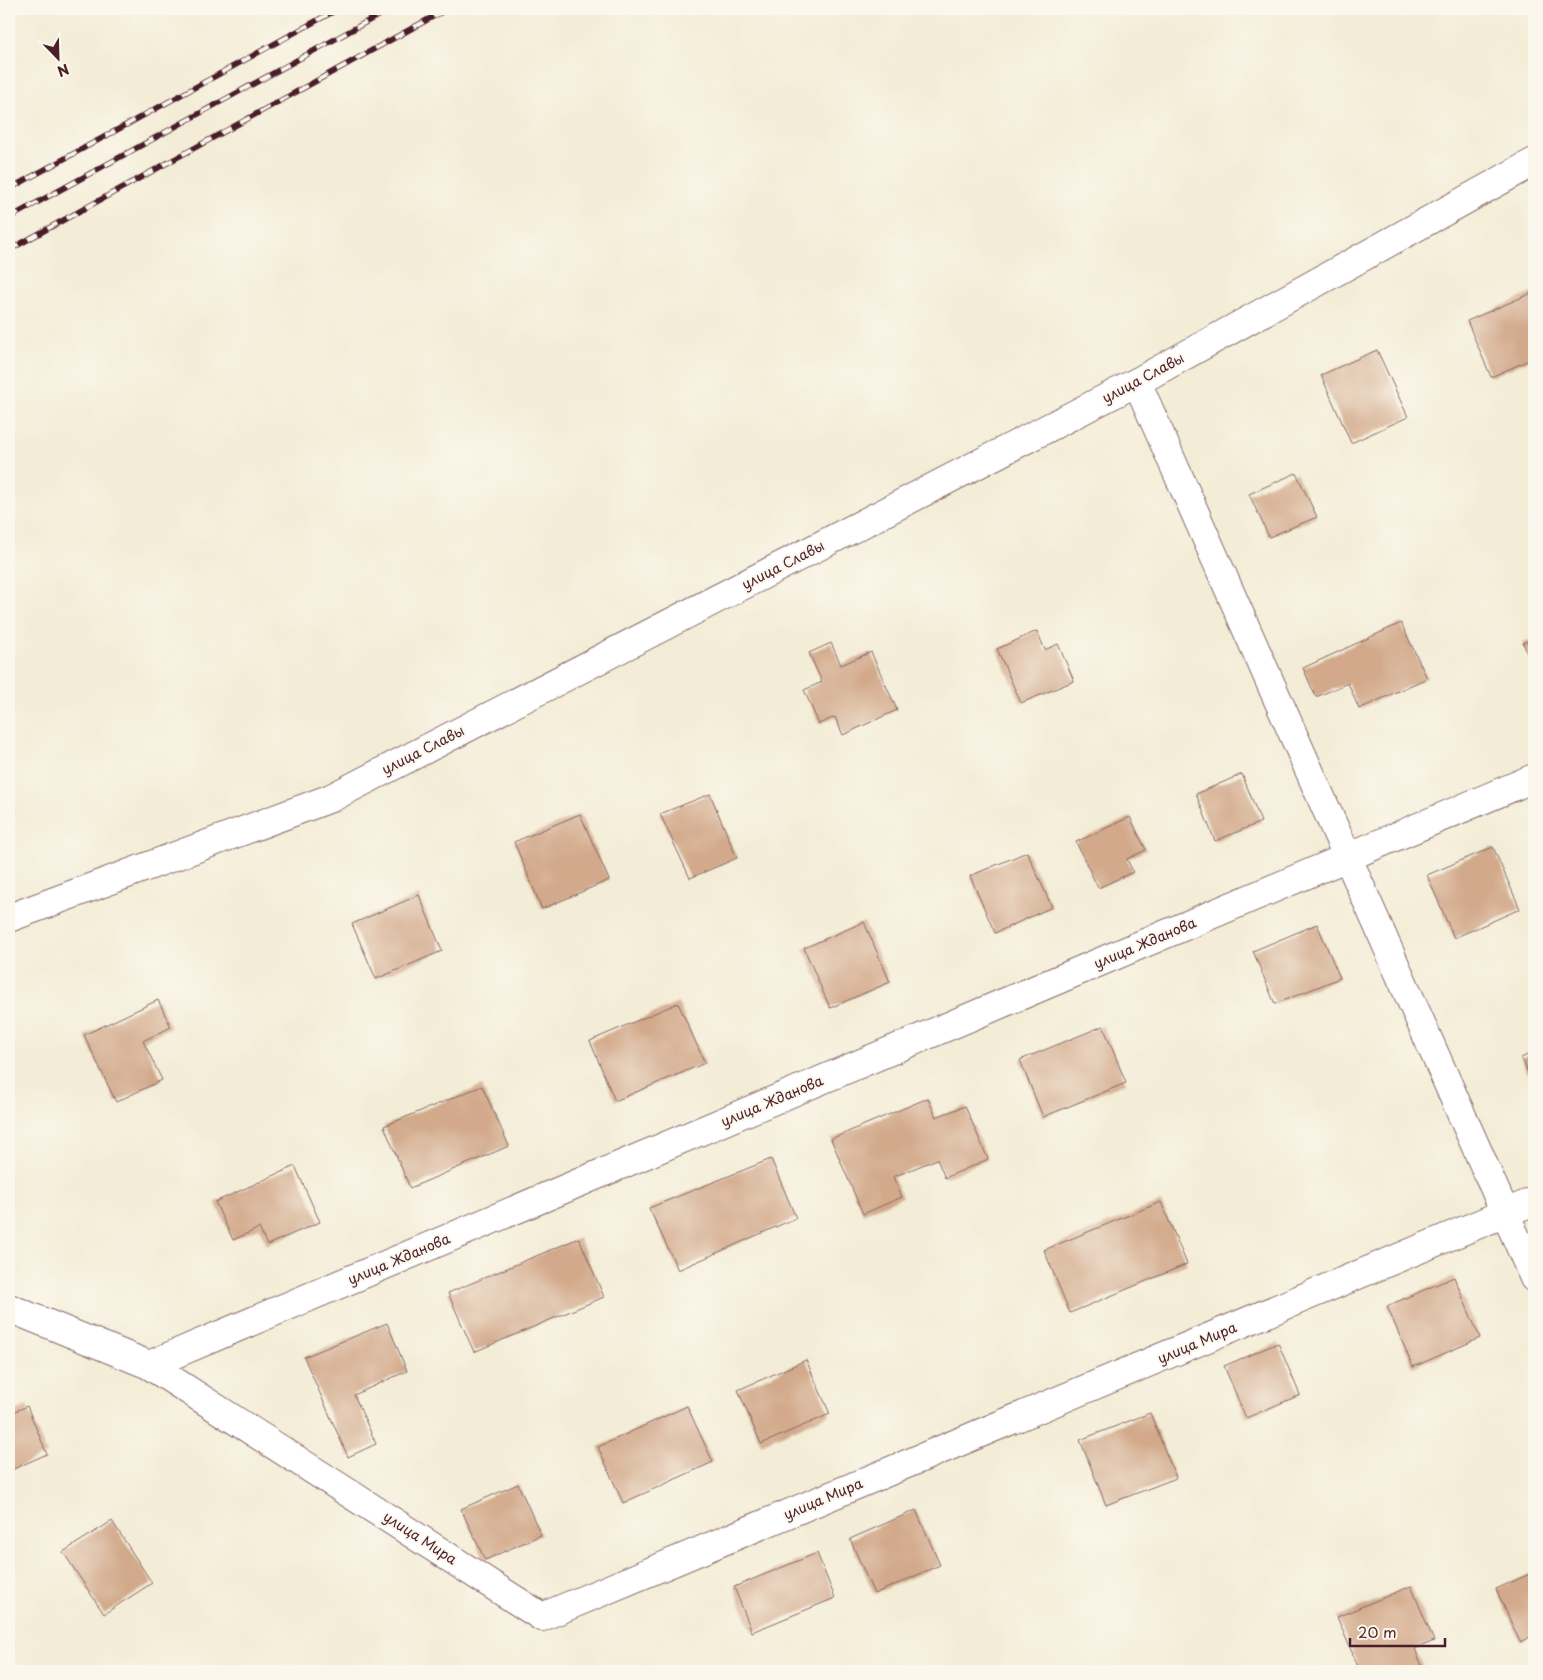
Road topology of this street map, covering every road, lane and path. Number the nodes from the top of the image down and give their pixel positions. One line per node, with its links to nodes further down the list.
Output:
1 (1534, 162): 2 (street, улица Славы)
2 (1136, 382): 4 (street); 5 (street, улица Славы)
3 (1534, 778): 4 (street, улица Жданова)
4 (1347, 857): 7 (street); 10 (street, улица Жданова)
5 (9, 918)
6 (1534, 1201): 7 (street, улица Мира)
7 (1505, 1213): 8 (street); 10 (street, улица Мира)
8 (1534, 1278)
9 (9, 1308): 10 (street)
10 (149, 1365)

